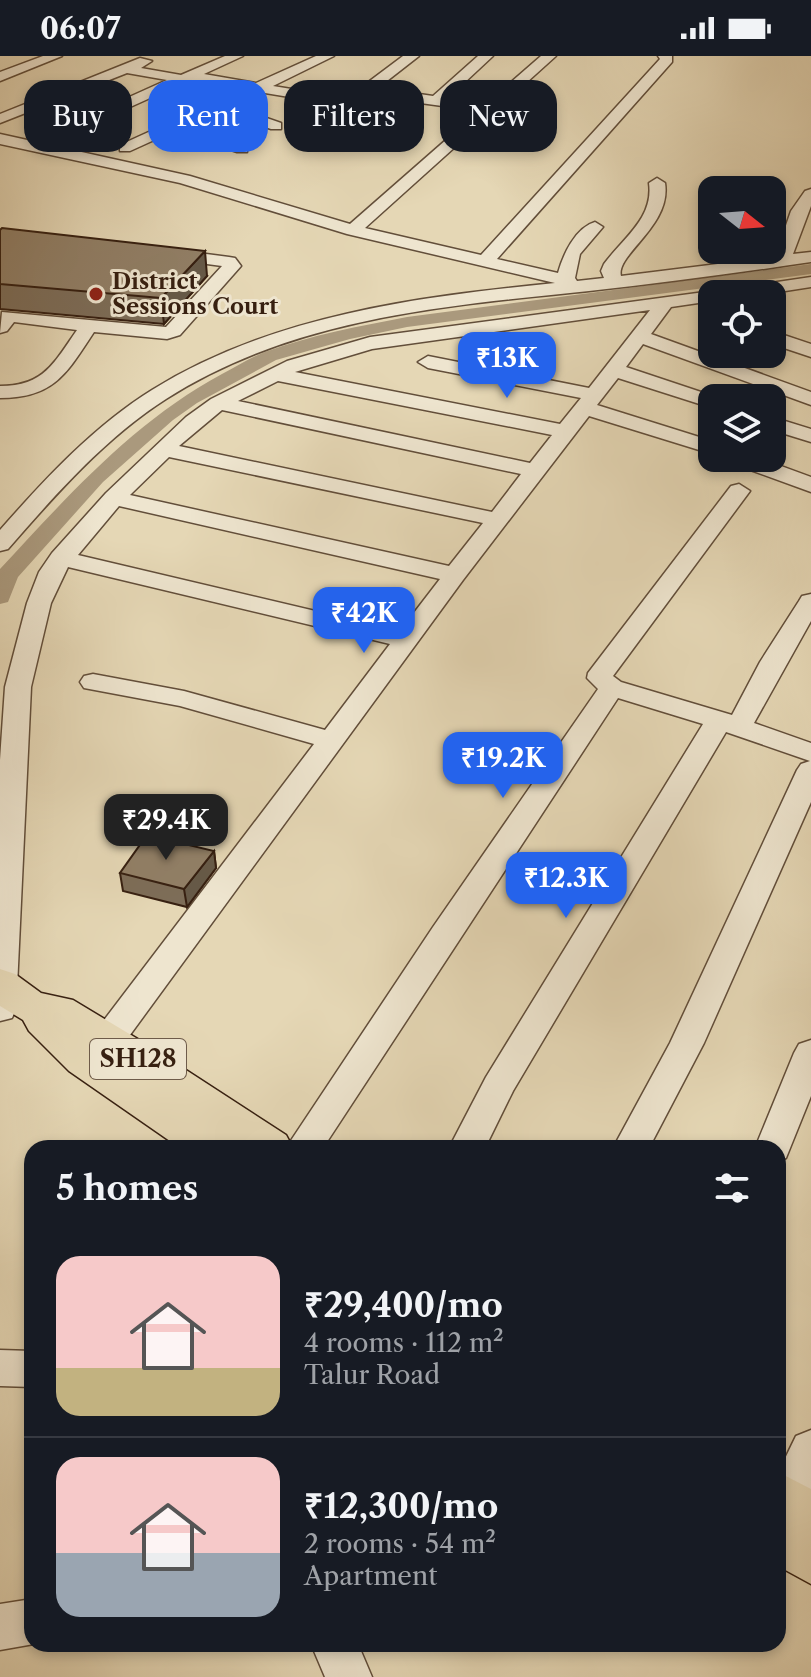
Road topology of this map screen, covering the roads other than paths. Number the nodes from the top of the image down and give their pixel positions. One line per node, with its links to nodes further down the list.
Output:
1 (55, 56): 10 (street)
2 (158, 56): 9 (street)
3 (236, 56): 11 (street)
4 (327, 56): 15 (street)
5 (412, 56): 13 (street)
6 (486, 56): 17 (street)
7 (549, 56): 14 (street)
8 (665, 56): 36 (street)
9 (126, 69): 11 (street); 20 (street)
10 (0, 77)
11 (185, 78): 12 (street); 18 (street)
12 (201, 80)
13 (380, 80)
14 (523, 80)
15 (268, 83)
16 (424, 99): 17 (street)
17 (436, 101): 19 (street)
18 (132, 102)
19 (440, 102)
20 (0, 119): 22 (street)
21 (268, 123): 23 (street)
22 (24, 124)
23 (276, 126)
24 (148, 135): 27 (street)
25 (0, 139): 31 (street)
26 (442, 152): 31 (street)
27 (207, 170)
28 (657, 183): 39 (street)
29 (811, 194): 32 (street)
30 (595, 227): 38 (street)
31 (353, 230): 36 (street)
32 (786, 249)
33 (810, 250): 35 (street)
34 (150, 252): 48 (street)
35 (786, 259)
36 (485, 261): 38 (street)
37 (763, 264): 41 (street)
38 (565, 280): 42 (street)
39 (614, 282): 41 (street); 42 (street)
40 (811, 282): 43 (street)
41 (640, 283): 45 (street)
42 (587, 285): 77 (street)
43 (786, 286)
44 (698, 298): 45 (street)
45 (670, 301): 46 (street); 49 (street); 57 (street)
46 (698, 308)
47 (3, 319): 48 (street)
48 (89, 326): 61 (street)
49 (640, 336): 52 (street); 56 (street)
50 (786, 342): 51 (street)
51 (811, 351)
52 (698, 352)
53 (428, 362): 64 (street)
54 (711, 368): 59 (street)
55 (740, 368): 58 (street)
56 (614, 370): 59 (street); 64 (street)
57 (273, 374): 65 (street); 67 (street)
58 (764, 384)
59 (674, 390): 62 (street)
60 (786, 395): 63 (street)
61 (4, 398)
62 (698, 398)
63 (811, 399)
64 (590, 401): 67 (street); 69 (street)
65 (218, 403): 70 (street); 71 (street)
66 (786, 428): 68 (street)
67 (567, 432): 71 (street)
68 (811, 436)
69 (698, 443)
70 (163, 449): 75 (street); 76 (street)
71 (537, 471): 76 (street)
72 (776, 472): 73 (street)
73 (811, 485)
74 (739, 491): 83 (street)
75 (114, 498): 78 (street); 79 (street)
76 (499, 520): 79 (street)
77 (0, 544)
78 (60, 558): 81 (street); 88 (street)
79 (455, 575): 81 (street)
80 (811, 601): 84 (street)
81 (406, 640): 85 (street)
82 (93, 682): 85 (street)
83 (612, 688): 84 (street); 93 (street)
84 (729, 724): 86 (street); 94 (street)
85 (332, 741): 89 (street)
86 (811, 753)
87 (811, 770): 95 (street)
88 (8, 996): 89 (main road, SH128); 91 (main road, SH128)
89 (107, 1041): 92 (main road, SH128)
90 (811, 1053): 96 (street)
91 (202, 1140)
92 (258, 1140)
93 (309, 1140)
94 (471, 1140)
95 (635, 1140)
96 (776, 1140)
97 (0, 1368): 98 (street)
98 (24, 1369)
99 (811, 1450): 100 (street)
100 (786, 1515): 101 (main road)
101 (811, 1556)
102 (24, 1623): 103 (street)
103 (0, 1627)
104 (338, 1652): 105 (street)
105 (349, 1677)

